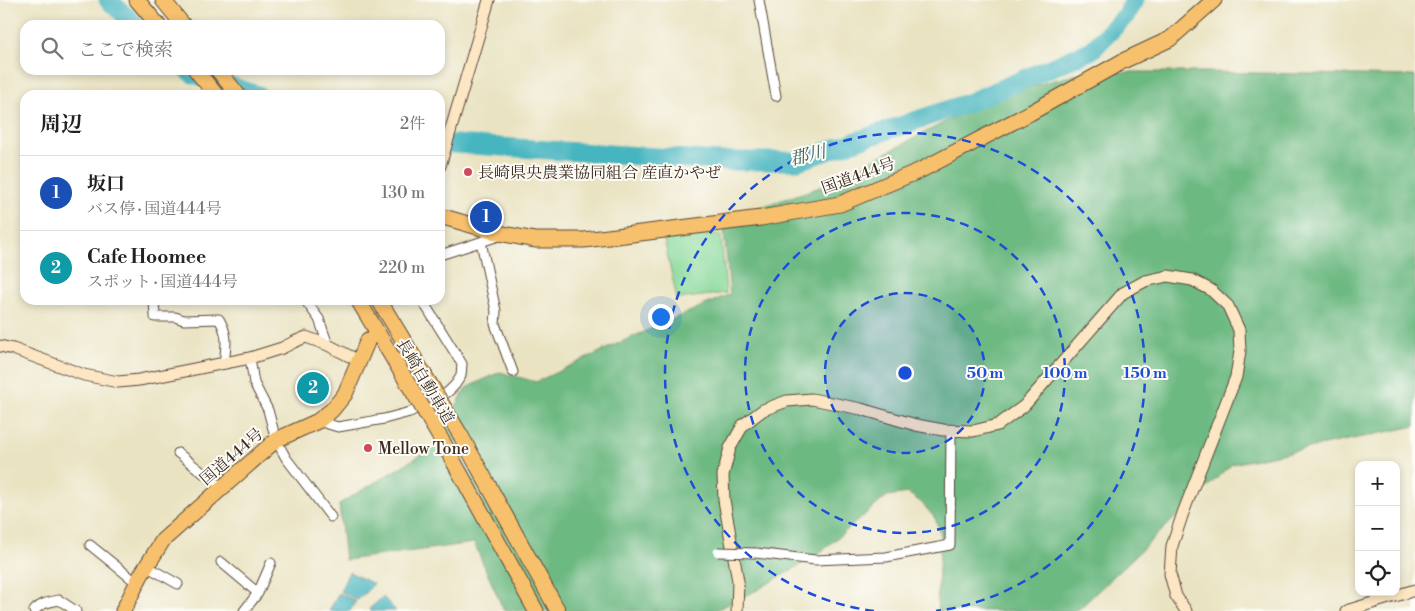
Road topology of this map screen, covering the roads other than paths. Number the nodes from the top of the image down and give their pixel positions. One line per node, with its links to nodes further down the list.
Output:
1 (138, 0): 6 (highway)
2 (163, 0): 7 (highway)
3 (489, 0): 13 (street)
4 (759, 0): 12 (street)
5 (1214, 0): 15 (highway, 国道444号)
6 (154, 20)
7 (178, 20)
8 (200, 75): 10 (highway)
9 (222, 75): 11 (highway)
10 (212, 90)
11 (234, 90)
12 (776, 96)
13 (445, 150)
14 (445, 217): 15 (highway, 国道444号)
15 (505, 234): 16 (street)
16 (481, 242): 17 (street); 29 (street)
17 (445, 253)
18 (154, 305): 28 (street)
19 (309, 305): 24 (street)
20 (361, 305): 49 (highway, 長崎自動車道, bridge)
21 (382, 305): 50 (highway, 長崎自動車道, bridge)
22 (425, 305): 30 (street)
23 (368, 340): 27 (highway, 国道444号)
24 (328, 345): 26 (street); 27 (street)
25 (0, 346): 28 (street)
26 (250, 358): 28 (street); 32 (street)
27 (358, 361): 30 (highway, 国道444号)
28 (224, 364)
29 (512, 372)
30 (318, 421): 32 (highway, 国道444号)
31 (951, 431): 37 (street, bridge); 51 (street); 52 (street)
32 (276, 440): 34 (highway, 国道444号); 35 (street)
33 (178, 453): 34 (street)
34 (223, 486): 40 (highway, 国道444号)
35 (331, 517)
36 (90, 545): 41 (street)
37 (718, 552)
38 (221, 562): 44 (street)
39 (271, 563): 44 (street)
40 (146, 566): 41 (highway, 国道444号); 42 (street)
41 (137, 584): 47 (highway, 国道444号)
42 (178, 584)
43 (1415, 590): 53 (street)
44 (258, 593): 48 (street)
45 (34, 611): 46 (street)
46 (76, 611)
47 (123, 611)
48 (244, 611)
49 (536, 611)
50 (558, 611)
51 (737, 611)
52 (1186, 611)
53 (1346, 611)

